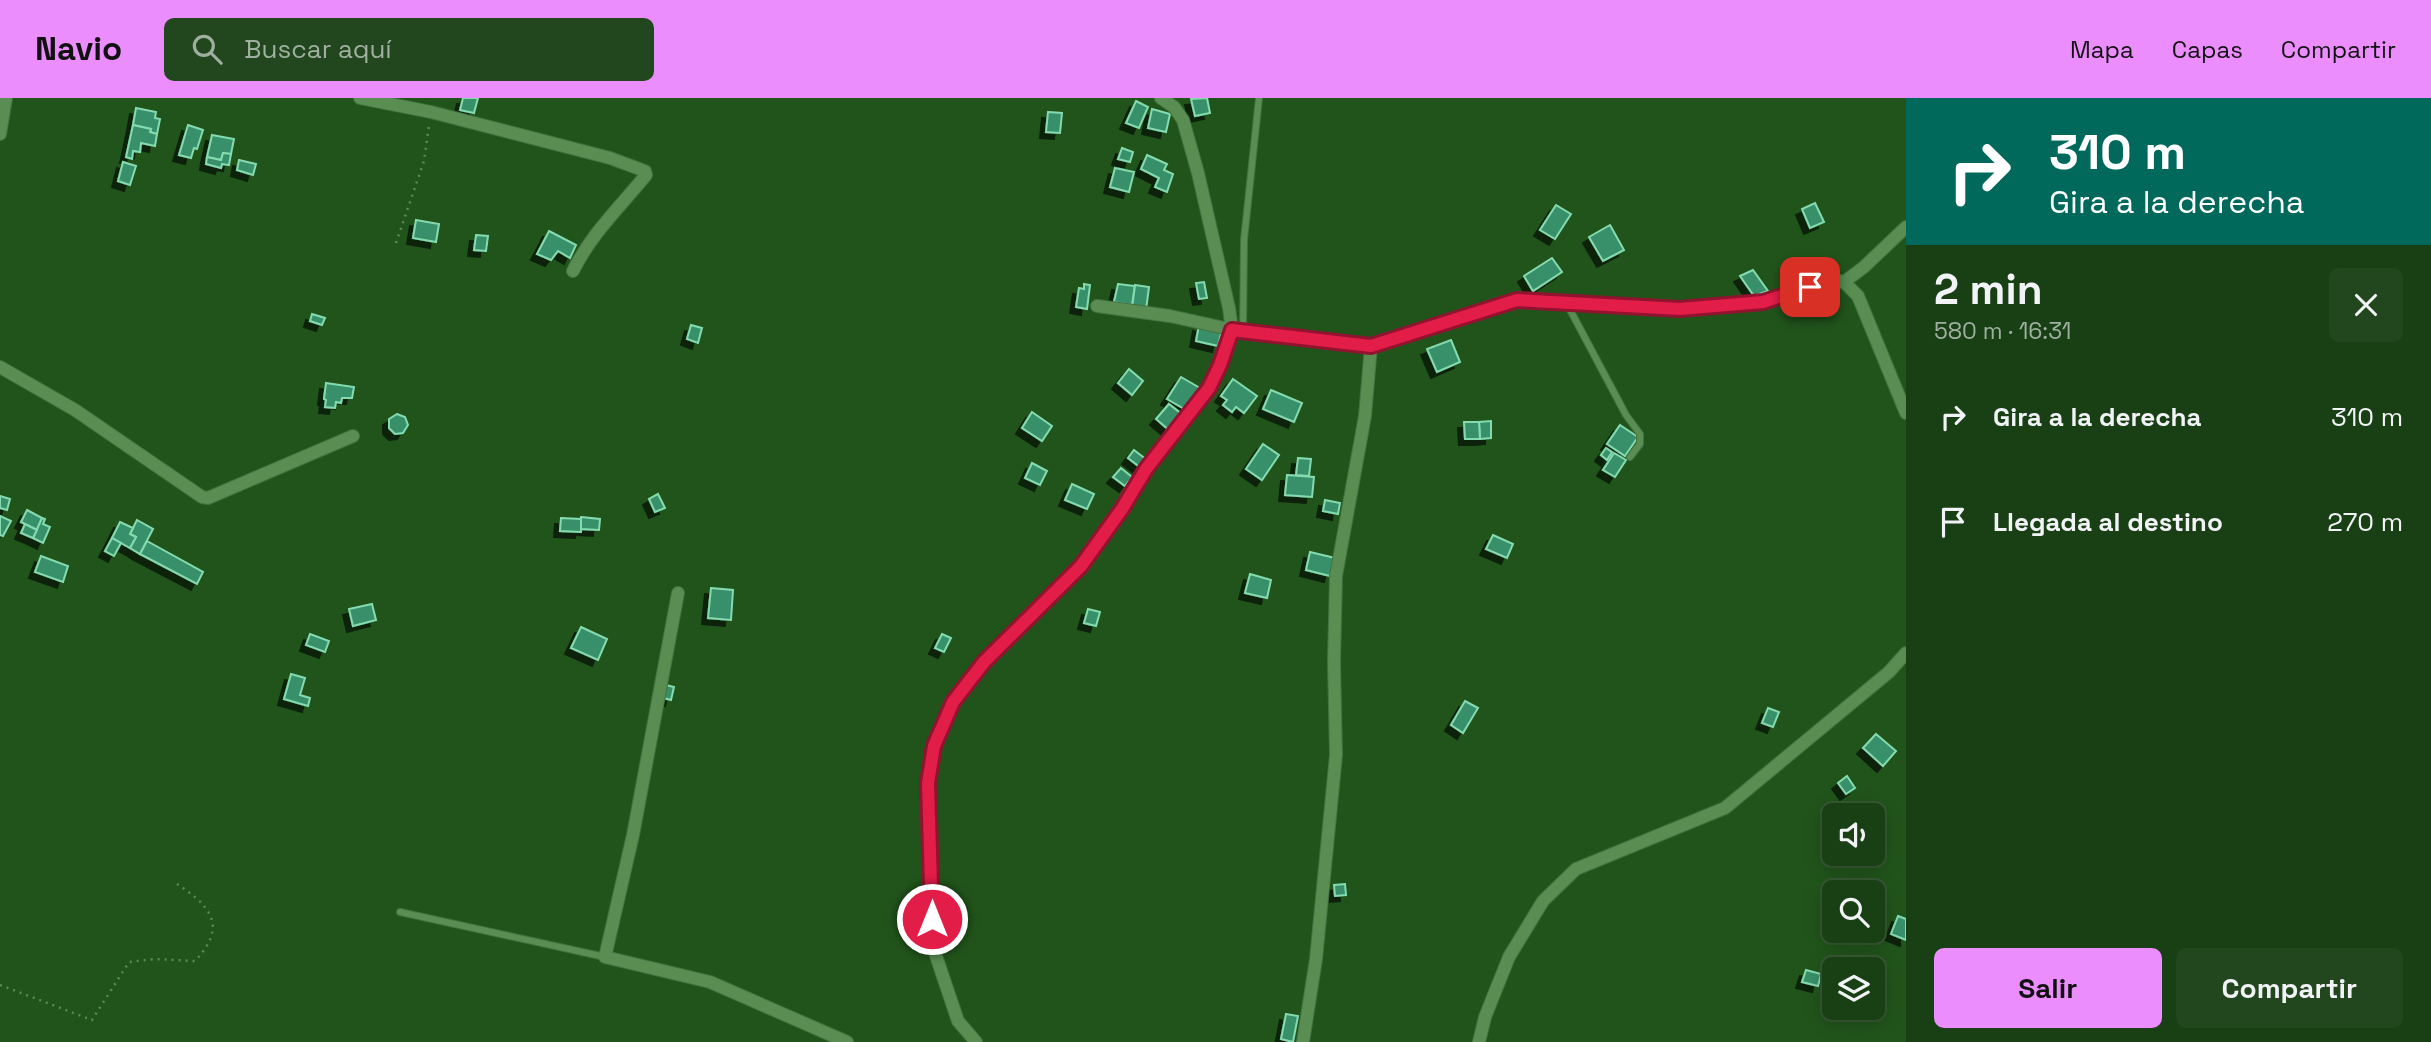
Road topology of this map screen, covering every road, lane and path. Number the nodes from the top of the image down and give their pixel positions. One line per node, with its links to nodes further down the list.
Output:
1 (6, 98): 6 (street)
2 (360, 98): 5 (street)
3 (1161, 98): 13 (street)
4 (1259, 98): 13 (lane)
5 (431, 112): 8 (path); 9 (street)
6 (0, 134)
7 (1906, 227): 10 (street)
8 (396, 243)
9 (573, 271)
10 (1844, 282): 11 (street); 16 (street)
11 (1566, 303): 14 (street); 18 (lane)
12 (1097, 306): 13 (street)
13 (1238, 331): 14 (street); 26 (street)
14 (1371, 346): 27 (street)
15 (0, 367): 17 (street)
16 (1906, 413)
17 (353, 436)
18 (1630, 457)
19 (678, 593): 23 (street)
20 (1906, 653): 28 (street)
21 (174, 882): 24 (path)
22 (400, 912): 23 (lane)
23 (605, 957): 25 (street)
24 (0, 985)
25 (847, 1042)
26 (976, 1042)
27 (1303, 1042)
28 (1479, 1042)

